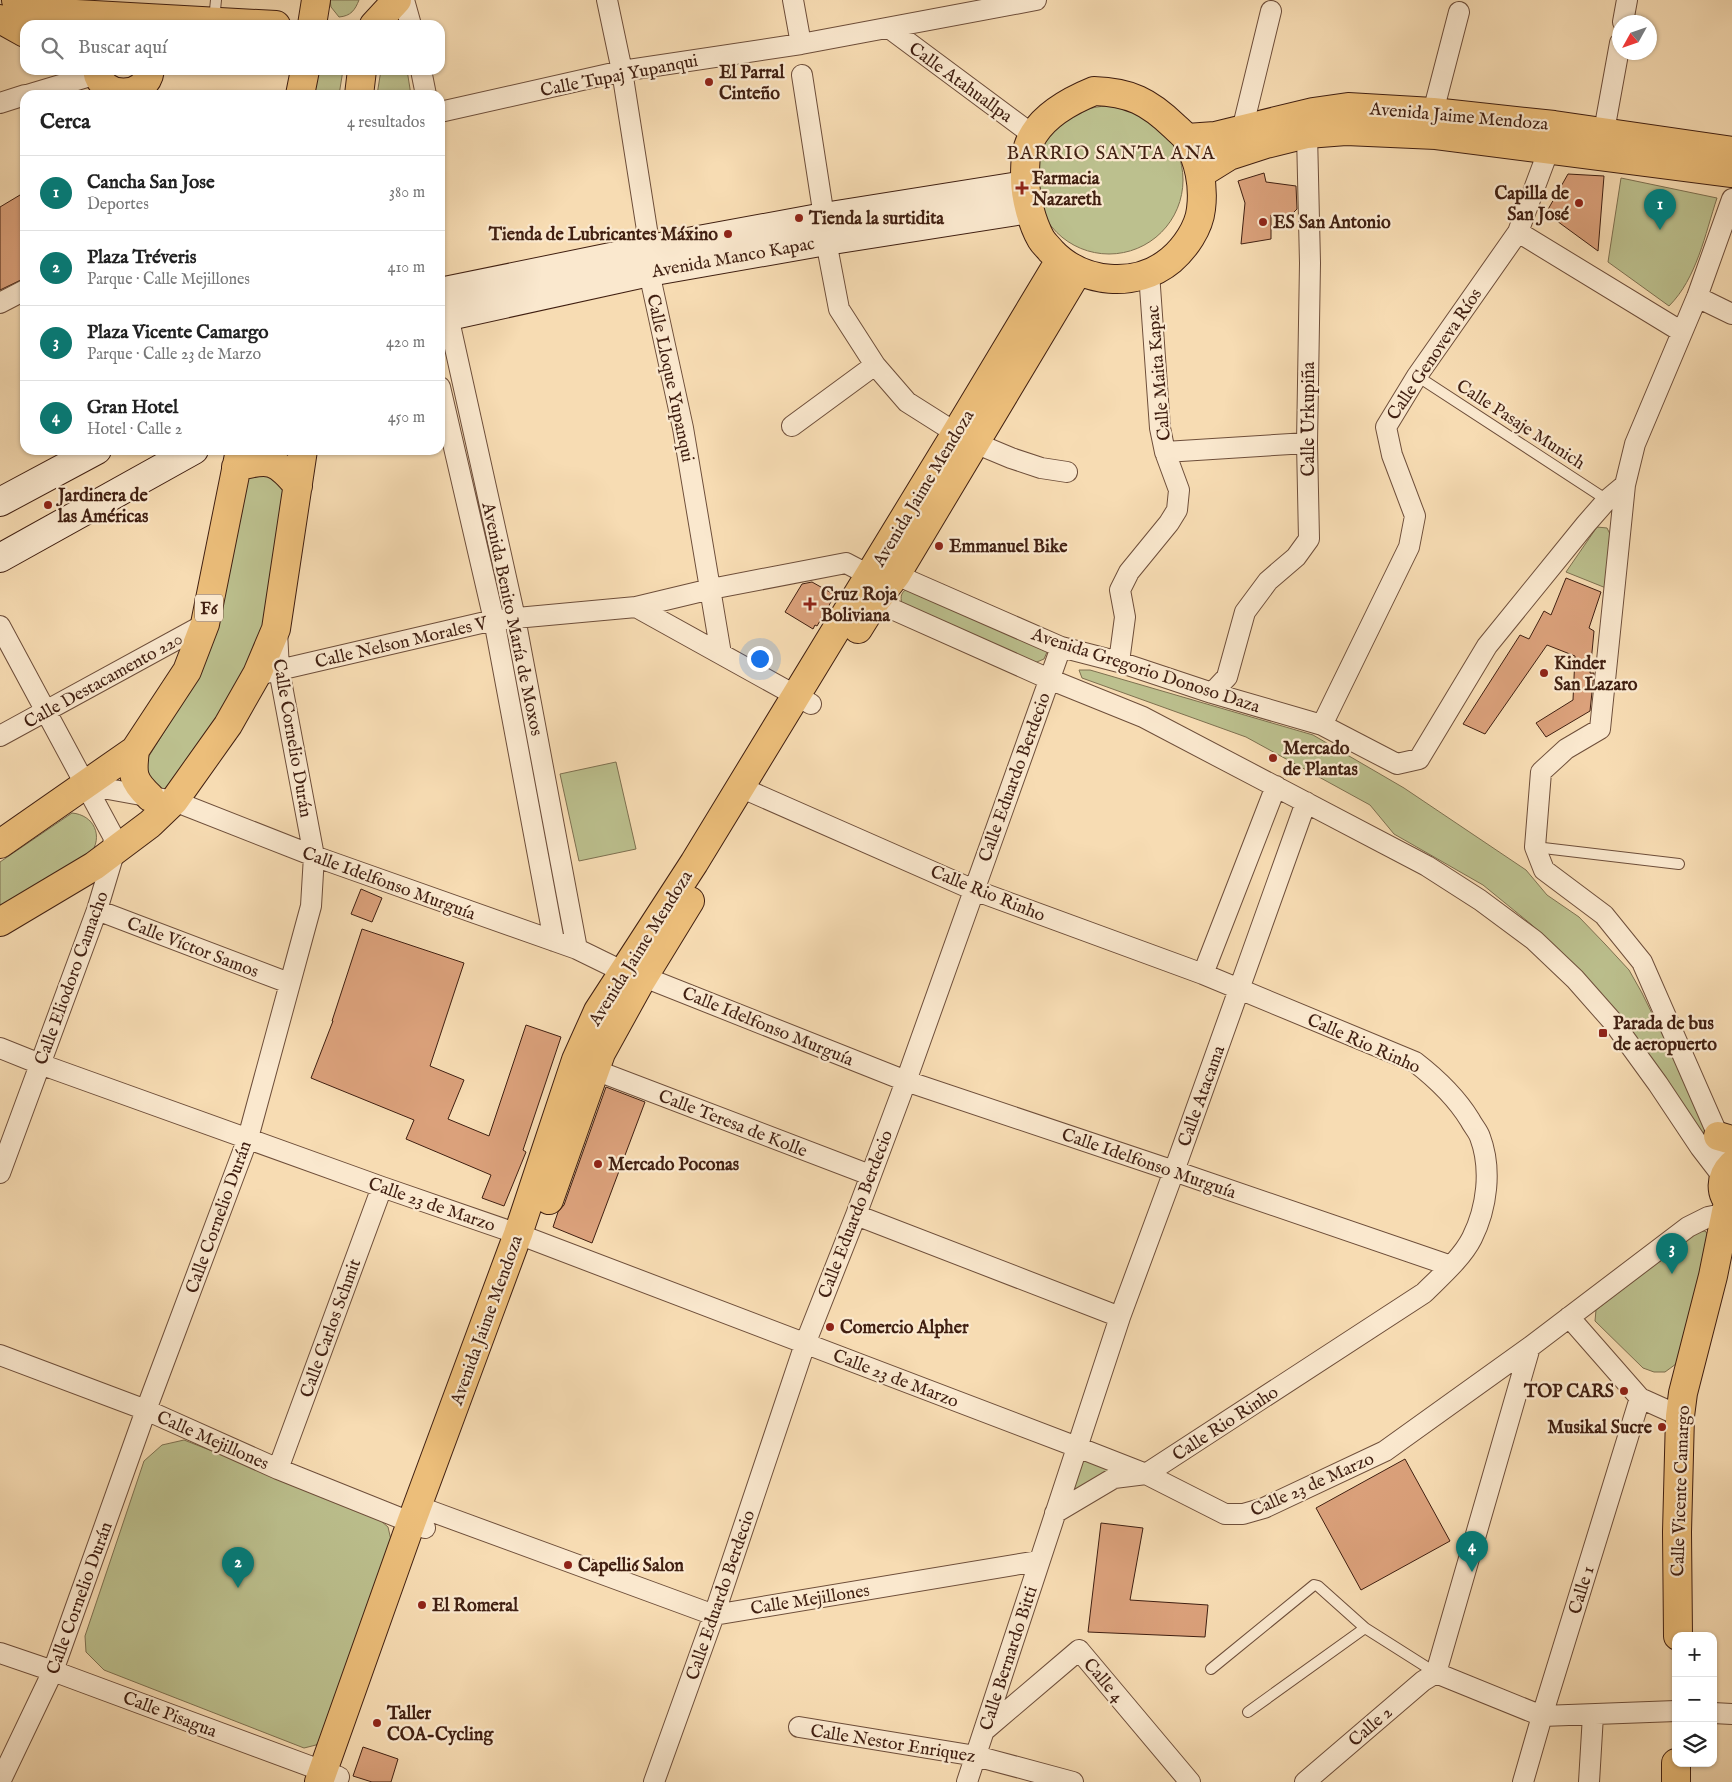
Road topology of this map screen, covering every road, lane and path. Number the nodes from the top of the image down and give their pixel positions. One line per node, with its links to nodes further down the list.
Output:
1 (16, 0): 13 (main road)
2 (316, 0): 17 (main road)
3 (377, 0): 18 (main road)
4 (397, 0): 19 (main road)
5 (404, 0): 20 (street)
6 (607, 0): 25 (street, Calle Lloque Yupanqui)
7 (793, 0): 23 (street)
8 (1036, 0): 21 (street, Calle Tupaj Yupanqui)
9 (1627, 0): 14 (street)
10 (215, 10): 13 (main road); 16 (main road)
11 (1271, 11): 44 (street)
12 (1460, 12): 43 (street)
13 (126, 14)
14 (1624, 15)
15 (0, 19): 22 (main road)
16 (256, 20)
17 (313, 20)
18 (371, 20)
19 (379, 20)
20 (410, 20)
21 (889, 28): 23 (street, Calle Tupaj Yupanqui); 46 (street, Calle Atahuallpa)
22 (20, 30)
23 (801, 44): 25 (street, Calle Tupaj Yupanqui)
24 (1617, 60): 45 (street)
25 (622, 71): 41 (street, Calle Tupaj Yupanqui); 56 (street, Calle Lloque Yupanqui)
26 (88, 75): 33 (street)
27 (99, 75): 34 (main road)
28 (303, 75): 36 (main road)
29 (361, 75): 37 (main road)
30 (422, 75): 38 (street)
31 (802, 75): 54 (street)
32 (150, 82): 35 (main road)
33 (41, 90)
34 (112, 90)
35 (135, 90)
36 (301, 90)
37 (360, 90)
38 (425, 90)
39 (20, 97): 40 (street)
40 (0, 103)
41 (445, 111)
42 (1310, 123): 43 (main road, Avenida Jaime Mendoza); 44 (main road, Avenida Jaime Mendoza); 51 (main road, Avenida Jaime Mendoza); 71 (street, Calle Urkupiña)
43 (1435, 124): 47 (main road, Avenida Jaime Mendoza)
44 (1242, 130): 48 (main road, Avenida Jaime Mendoza)
45 (1604, 131): 47 (main road, Avenida Jaime Mendoza); 49 (main road, Avenida Jaime Mendoza)
46 (1033, 135): 48 (main road); 52 (main road)
47 (1552, 137): 50 (main road, Avenida Jaime Mendoza); 55 (street, Calle Genoveva Ríos)
48 (1187, 138): 51 (main road)
49 (1732, 151)
50 (1732, 173)
51 (1200, 174): 58 (main road)
52 (1027, 197): 54 (main road, Avenida Manco Kapac); 57 (main road)
53 (1732, 198): 60 (street)
54 (825, 229): 56 (main road, Avenida Manco Kapac); 66 (street)
55 (1518, 232): 65 (street); 67 (street, Calle Genoveva Ríos)
56 (649, 261): 62 (main road, Avenida Manco Kapac); 84 (street, Calle Lloque Yupanqui)
57 (1069, 266): 58 (main road); 70 (main road, Avenida Jaime Mendoza)
58 (1149, 273): 72 (street, Calle Maita Kapac)
59 (20, 293): 61 (street)
60 (1697, 297): 64 (street); 65 (street)
61 (0, 303)
62 (445, 304)
63 (445, 308): 86 (street, Avenida Benito María de Moxos)
64 (1732, 314)
65 (1682, 332): 78 (street)
66 (875, 365): 69 (street); 70 (street)
67 (1417, 376): 80 (lane, Calle Pasaje Munich); 98 (street, Calle Genoveva Ríos)
68 (445, 409): 87 (street, Avenida Benito María de Moxos)
69 (792, 426)
70 (966, 438): 77 (street); 83 (main road, Avenida Jaime Mendoza)
71 (1307, 443): 72 (street); 95 (street, Calle Urkupiña)
72 (1166, 452): 92 (street, Calle Maita Kapac)
73 (88, 455): 81 (main road)
74 (185, 455): 82 (main road)
75 (302, 455): 79 (main road)
76 (238, 459): 79 (main road); 88 (main road, F6)
77 (1067, 472)
78 (1625, 485): 80 (street); 107 (street)
79 (298, 486): 93 (main road)
80 (1607, 500): 98 (street, Avenida Gregorio Donoso Daza)
81 (0, 502)
82 (0, 558)
83 (875, 582): 84 (street, Calle Nelson Morales V); 90 (street, Avenida Gregorio Donoso Daza); 94 (street, Avenida Gregorio Donoso Daza); 96 (main road, Avenida Jaime Mendoza)
84 (711, 589): 85 (street, Calle Nelson Morales V); 91 (street, Calle Lloque Yupanqui)
85 (636, 607): 86 (street, Calle Nelson Morales V); 91 (street)
86 (515, 618): 87 (street, Calle Nelson Morales V); 115 (street, Avenida Benito María de Moxos)
87 (494, 620): 93 (street, Calle Nelson Morales V); 114 (street, Avenida Benito María de Moxos)
88 (205, 624): 97 (street, Calle Destacamento 220); 100 (main road, F6)
89 (0, 626): 97 (street)
90 (1061, 647): 92 (street, Avenida Gregorio Donoso Daza); 94 (street, Calle Eduardo Berdecio)
91 (721, 654): 96 (street)
92 (1119, 662): 95 (street, Avenida Gregorio Donoso Daza)
93 (268, 672): 104 (main road); 109 (street, Calle Cornelio Durán)
94 (1049, 679): 102 (street, Avenida Gregorio Donoso Daza); 111 (street, Calle Eduardo Berdecio)
95 (1212, 693): 98 (street, Avenida Gregorio Donoso Daza)
96 (803, 700): 103 (main road, Avenida Jaime Mendoza)
97 (47, 710): 99 (street, Calle Destacamento 220); 101 (street)
98 (1322, 725)
99 (0, 736)
100 (135, 750): 101 (main road, F6); 104 (main road)
101 (86, 785): 104 (street, Calle Idelfonso Murguía); 106 (main road, F6); 108 (street)
102 (1276, 786): 105 (street, Avenida Gregorio Donoso Daza); 117 (street)
103 (748, 790): 111 (street, Calle Rio Rinho); 116 (main road, Avenida Jaime Mendoza)
104 (162, 799): 108 (main road); 109 (street, Calle Idelfonso Murguía)
105 (1306, 802): 119 (street, Calle Atacama); 130 (street, Avenida Gregorio Donoso Daza)
106 (0, 844)
107 (1535, 847): 110 (lane); 125 (street)
108 (115, 850): 112 (street, Calle Eliodoro Camacho); 113 (main road)
109 (314, 856): 114 (street, Calle Idelfonso Murguía); 118 (street, Calle Cornelio Durán)
110 (1679, 864)
111 (974, 890): 117 (street, Calle Rio Rinho); 123 (street, Calle Eduardo Berdecio)
112 (97, 910): 118 (street, Calle Víctor Samos); 121 (street, Calle Eliodoro Camacho)
113 (0, 922)
114 (554, 941): 115 (street, Calle Idelfonso Murguía)
115 (577, 949): 116 (street, Calle Idelfonso Murguía)
116 (633, 974): 122 (main road, Avenida Jaime Mendoza); 123 (street, Calle Idelfonso Murguía); 132 (main road, Avenida Jaime Mendoza)
117 (1203, 974): 119 (street, Calle Rio Rinho)
118 (289, 983): 124 (street, Calle Cornelio Durán)
119 (1239, 989): 126 (street, Calle Atacama); 133 (street, Calle Rio Rinho)
120 (0, 1048): 121 (street, Calle 23 de Marzo)
121 (40, 1064): 124 (street, Calle 23 de Marzo); 127 (street, Calle Eliodoro Camacho)
122 (595, 1070): 128 (street, Calle Teresa de Kolle); 132 (main road, Avenida Jaime Mendoza)
123 (906, 1081): 126 (street, Calle Idelfonso Murguía); 128 (street, Calle Eduardo Berdecio)
124 (248, 1138): 129 (street, Calle 23 de Marzo); 140 (street, Calle Cornelio Durán)
125 (1725, 1138): 130 (street)
126 (1174, 1171): 133 (street, Calle Idelfonso Murguía); 134 (street, Calle Atacama)
127 (0, 1173)
128 (870, 1176): 131 (street, Calle Eduardo Berdecio)
129 (382, 1187): 132 (street, Calle 23 de Marzo); 143 (street, Calle Carlos Schmit)
130 (1729, 1191): 135 (street, Calle 23 de Marzo); 141 (main road, Calle Vicente Camargo)
131 (856, 1215): 134 (street); 136 (street, Calle Eduardo Berdecio)
132 (526, 1237): 136 (street, Calle 23 de Marzo); 146 (main road, Avenida Jaime Mendoza)
133 (1451, 1266): 144 (street, Calle Rio Rinho)
134 (1120, 1317): 142 (street, Calle Atacama)
135 (1569, 1317): 137 (street, Calle 23 de Marzo); 139 (street)
136 (805, 1344): 142 (street, Calle 23 de Marzo); 148 (street, Calle Eduardo Berdecio)
137 (1530, 1347): 144 (street, Calle 23 de Marzo); 154 (street)
138 (0, 1355): 140 (street, Calle Mejillones)
139 (1640, 1398): 141 (street); 160 (street, Calle 1)
140 (146, 1410): 143 (street, Calle Mejillones); 153 (street, Calle Cornelio Durán)
141 (1680, 1416): 150 (main road, Calle Vicente Camargo)
142 (1078, 1447): 144 (street, Calle 23 de Marzo); 145 (street)
143 (278, 1469): 146 (street, Calle Mejillones)
144 (1146, 1474): 145 (street, Calle Rio Rinho)
145 (1056, 1513): 147 (street)
146 (421, 1517): 148 (street, Calle Mejillones); 165 (main road, Avenida Jaime Mendoza)
147 (1038, 1561): 148 (street, Calle Mejillones); 162 (street, Calle Bernardo Bitti)
148 (714, 1615): 167 (street, Calle Eduardo Berdecio)
149 (1365, 1628): 152 (lane); 154 (lane); 156 (lane)
150 (1678, 1632)
151 (0, 1653): 153 (street, Calle Pisagua)
152 (1211, 1669)
153 (53, 1671): 165 (street, Calle Pisagua); 166 (street, Calle Cornelio Durán)
154 (1436, 1673): 160 (street); 171 (street, Calle 2)
155 (1672, 1711): 159 (street)
156 (1248, 1712)
157 (1717, 1713): 158 (street)
158 (1732, 1714)
159 (1593, 1715): 160 (street); 173 (street)
160 (1542, 1716): 172 (street, Calle 1)
161 (799, 1727): 163 (street, Calle Nestor Enriquez)
162 (985, 1730): 163 (street, Calle Bernardo Bitti); 170 (street, Calle 4)
163 (976, 1756): 168 (street, Calle Bernardo Bitti); 169 (street, Calle Nestor Enriquez)
164 (1676, 1767): 174 (main road)
165 (327, 1779)
166 (0, 1782)
167 (654, 1782)
168 (966, 1782)
169 (1073, 1782)
170 (1190, 1782)
171 (1305, 1782)
172 (1523, 1782)
173 (1589, 1782)
174 (1676, 1782)

